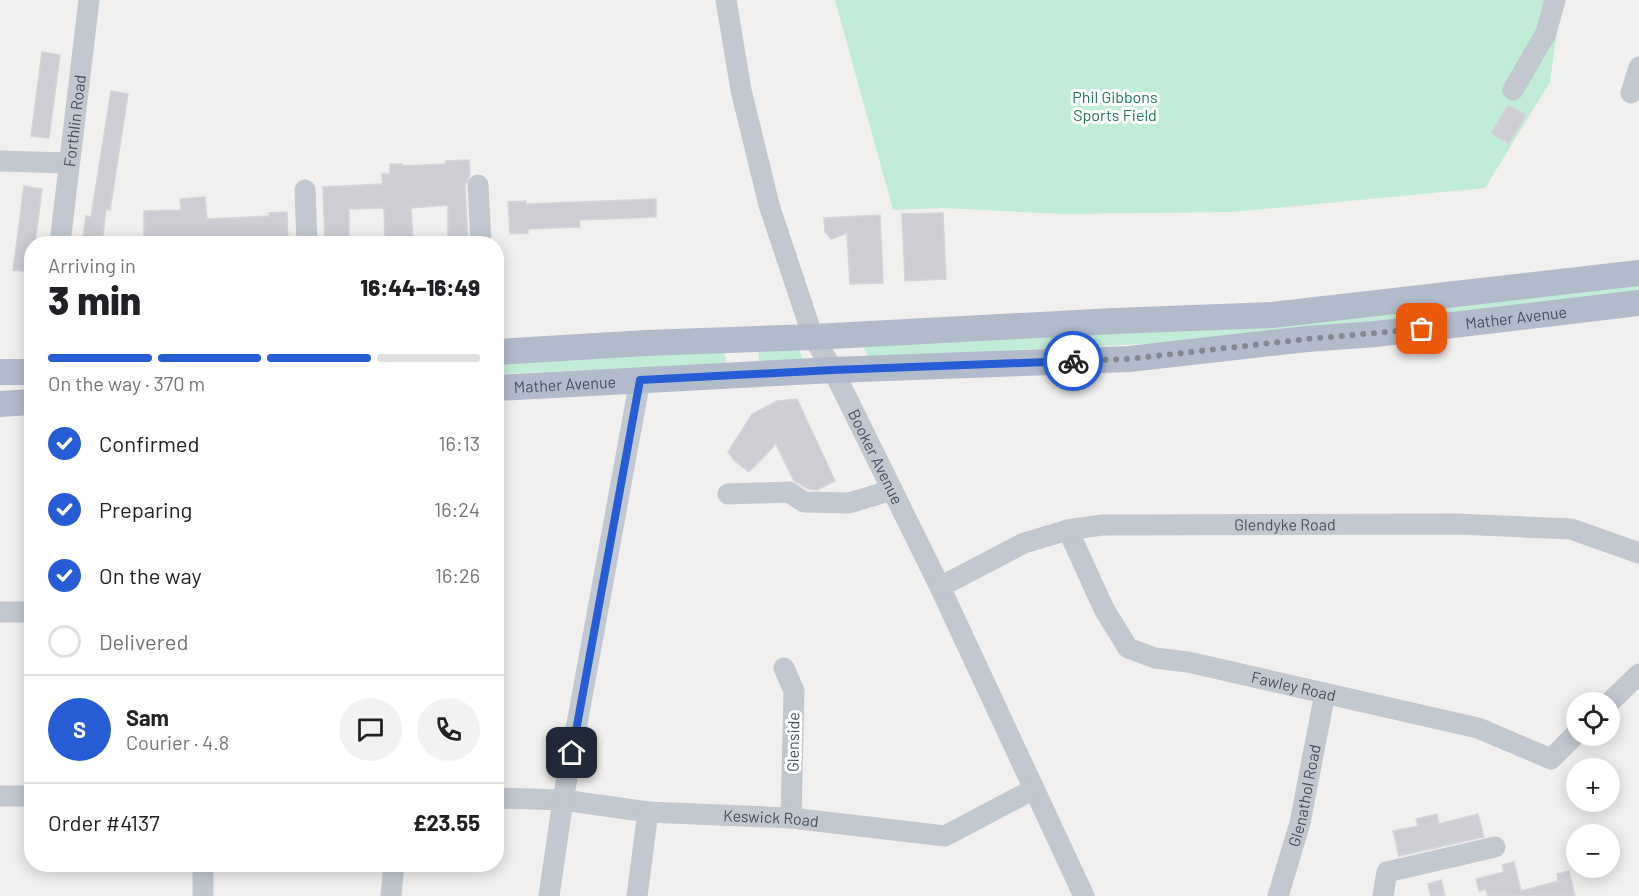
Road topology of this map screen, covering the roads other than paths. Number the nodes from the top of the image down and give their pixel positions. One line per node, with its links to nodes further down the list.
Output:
1 (89, 0): 8 (street, Forthlin Road)
2 (726, 0): 16 (street, Booker Avenue)
3 (1555, 0): 5 (street)
4 (1639, 67): 6 (street)
5 (1513, 90)
6 (1631, 93)
7 (0, 161): 8 (street)
8 (68, 163): 11 (street, Forthlin Road)
9 (478, 185): 13 (street)
10 (304, 190): 12 (street)
11 (61, 236)
12 (307, 236)
13 (481, 236)
14 (1639, 273): 16 (main road, Mather Avenue)
15 (1639, 303): 18 (main road, Mather Avenue)
16 (813, 337): 17 (main road, Mather Avenue); 18 (street, Booker Avenue)
17 (504, 352)
18 (833, 370): 21 (main road, Mather Avenue); 25 (street, Booker Avenue)
19 (0, 372): 20 (main road)
20 (24, 372)
21 (640, 380): 22 (main road, Mather Avenue); 41 (street)
22 (504, 388)
23 (24, 402): 24 (main road)
24 (0, 404)
25 (892, 490): 26 (street); 29 (street, Booker Avenue)
26 (728, 494)
27 (1068, 530): 28 (street, Glendyke Road); 29 (street, Glendyke Road); 35 (street, Fawley Road)
28 (1639, 553)
29 (940, 588): 37 (street, Booker Avenue)
30 (0, 612): 31 (street)
31 (24, 612)
32 (784, 668): 43 (street, Glenside)
33 (1639, 674): 34 (street)
34 (1620, 692)
35 (1325, 693): 36 (street, Fawley Road); 52 (street, Glenathol Road)
36 (1566, 744)
37 (1034, 789): 43 (street, Keswick Road); 51 (street, Booker Avenue)
38 (0, 796): 39 (street)
39 (24, 796)
40 (504, 798): 41 (street, Keswick Road)
41 (563, 800): 42 (street, Keswick Road); 49 (street)
42 (648, 812): 43 (street, Keswick Road); 50 (street)
43 (791, 818)
44 (1495, 847): 53 (street)
45 (203, 872): 47 (street)
46 (393, 872): 48 (street)
47 (203, 896)
48 (391, 896)
49 (549, 896)
50 (637, 896)
51 (1084, 896)
52 (1278, 896)
53 (1383, 896)

